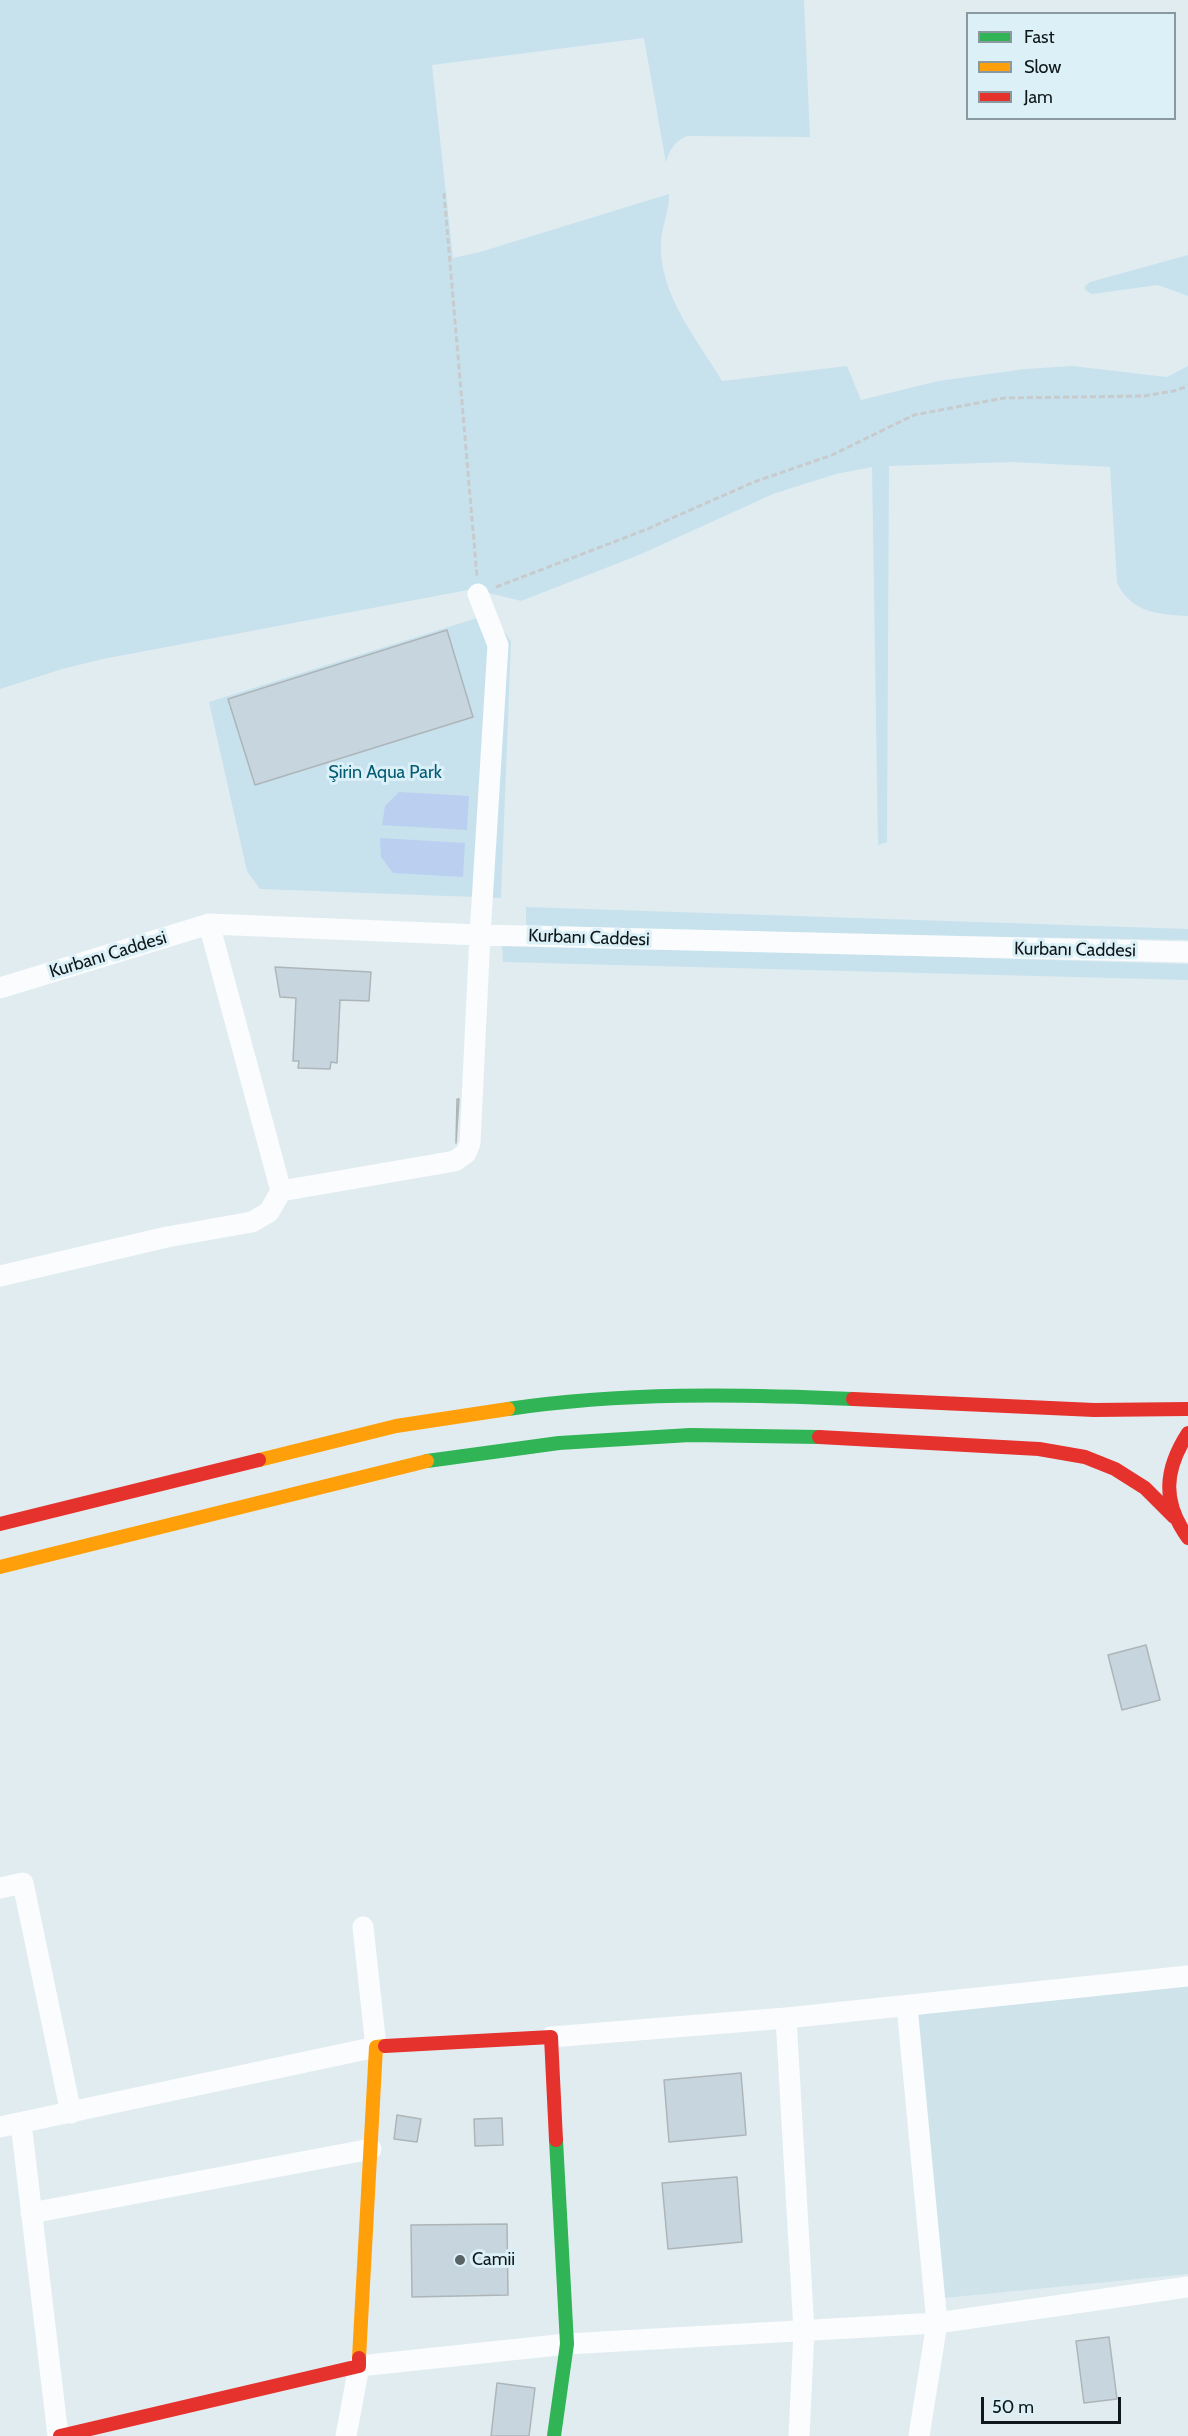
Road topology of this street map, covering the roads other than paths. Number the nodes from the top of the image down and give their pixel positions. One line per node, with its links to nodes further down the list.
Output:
1 (478, 594): 3 (street)
2 (209, 924): 3 (street, Kurbanı Caddesi); 5 (street, Kurbanı Caddesi); 6 (street)
3 (480, 935): 4 (street, Kurbanı Caddesi); 6 (street)
4 (1188, 952)
5 (0, 988)
6 (281, 1191): 7 (street)
7 (0, 1276)
8 (1188, 1409): 11 (main road)
9 (1188, 1433): 10 (main road)
10 (1174, 1518): 12 (main road); 13 (main road)
11 (0, 1524)
12 (1188, 1538)
13 (0, 1567)
14 (0, 1888): 21 (street)
15 (363, 1927): 20 (street)
16 (1188, 1976): 17 (street)
17 (908, 2006): 18 (street); 26 (street)
18 (786, 2018): 19 (street); 27 (street)
19 (551, 2037): 20 (main road); 28 (main road)
20 (376, 2047): 21 (street); 23 (main road)
21 (71, 2113): 22 (street)
22 (10, 2125): 24 (street)
23 (371, 2148): 24 (street); 29 (main road)
24 (31, 2213): 31 (street)
25 (1188, 2288): 26 (street)
26 (937, 2323): 27 (street); 35 (street)
27 (804, 2331): 28 (street); 34 (street)
28 (567, 2344): 29 (street); 33 (main road)
29 (359, 2366): 30 (main road); 32 (street)
30 (131, 2427): 31 (main road)
31 (59, 2436)
32 (346, 2436)
33 (554, 2436)
34 (799, 2436)
35 (919, 2436)

